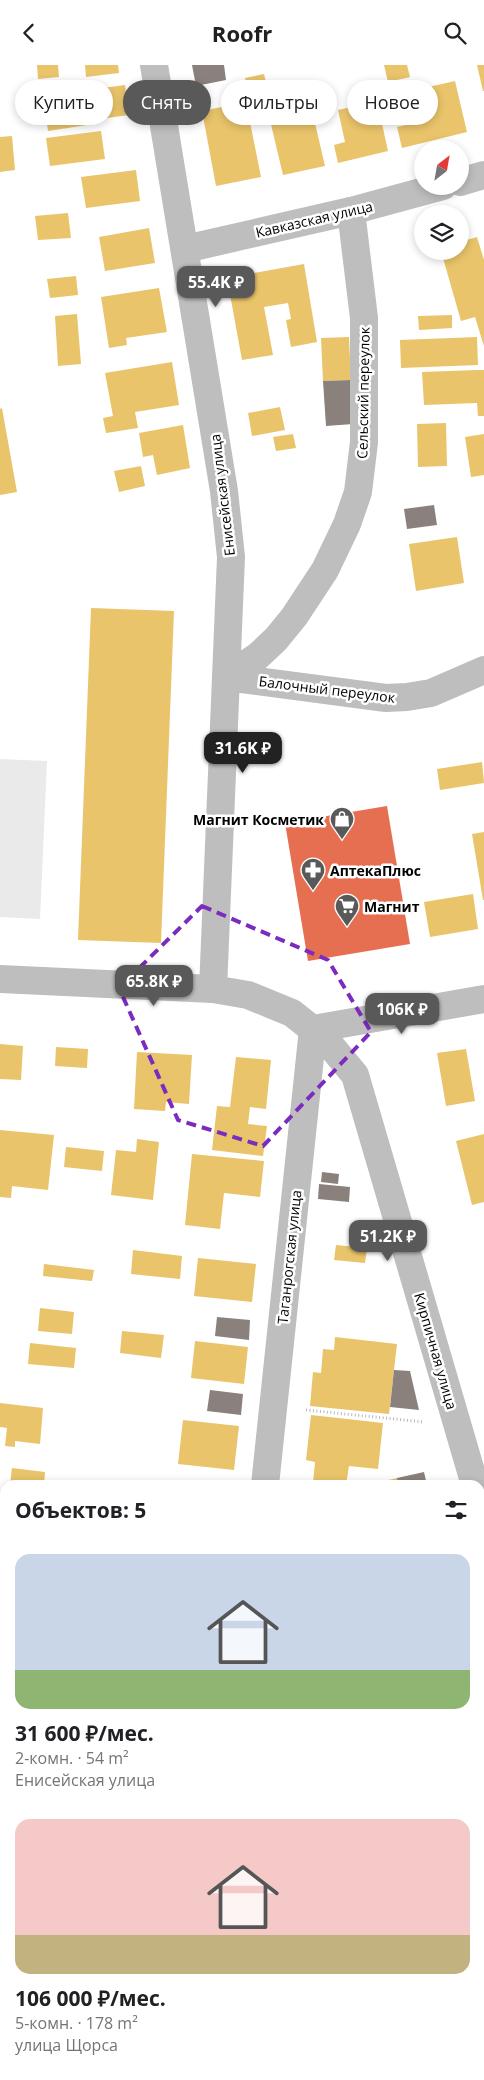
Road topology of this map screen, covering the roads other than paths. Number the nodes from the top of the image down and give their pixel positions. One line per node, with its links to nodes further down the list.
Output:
1 (154, 65): 6 (street, Енисейская улица)
2 (484, 175): 3 (street)
3 (469, 179)
4 (414, 194): 5 (street, Кавказская улица)
5 (351, 211): 6 (street, Кавказская улица); 8 (street, Сельский переулок)
6 (185, 249): 8 (street, Енисейская улица)
7 (484, 670): 8 (street, Балочный переулок)
8 (226, 677): 10 (street, Енисейская улица)
9 (0, 979): 10 (street, Кирпичная улица)
10 (213, 989): 12 (street, Кирпичная улица)
11 (484, 999): 12 (street)
12 (313, 1029): 13 (street, Таганрогская улица); 14 (street, Кирпичная улица)
13 (265, 1480)
14 (474, 1480)

